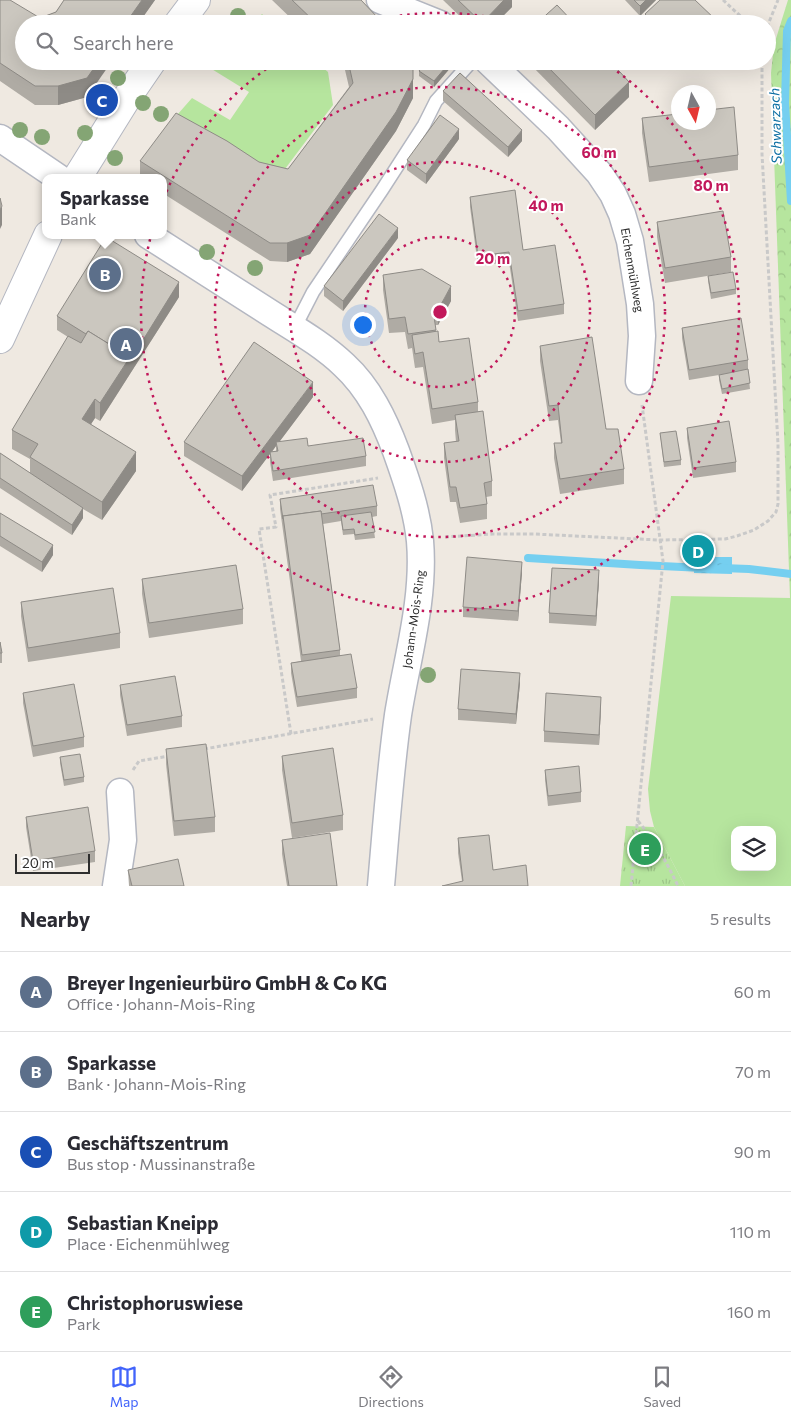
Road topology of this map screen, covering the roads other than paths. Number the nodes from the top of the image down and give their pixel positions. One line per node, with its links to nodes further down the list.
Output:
1 (196, 0): 3 (street)
2 (380, 0): 4 (street)
3 (185, 15)
4 (418, 15)
5 (146, 70): 10 (street)
6 (464, 70): 13 (lane)
7 (497, 70): 15 (street, Eichenmühlweg)
8 (0, 138): 9 (street)
9 (53, 174)
10 (79, 174)
11 (46, 239): 14 (street)
12 (154, 239): 13 (street, Johann-Mois-Ring)
13 (294, 329): 18 (street, Johann-Mois-Ring)
14 (0, 339)
15 (639, 381)
16 (120, 792): 17 (street)
17 (116, 886)
18 (381, 886)

